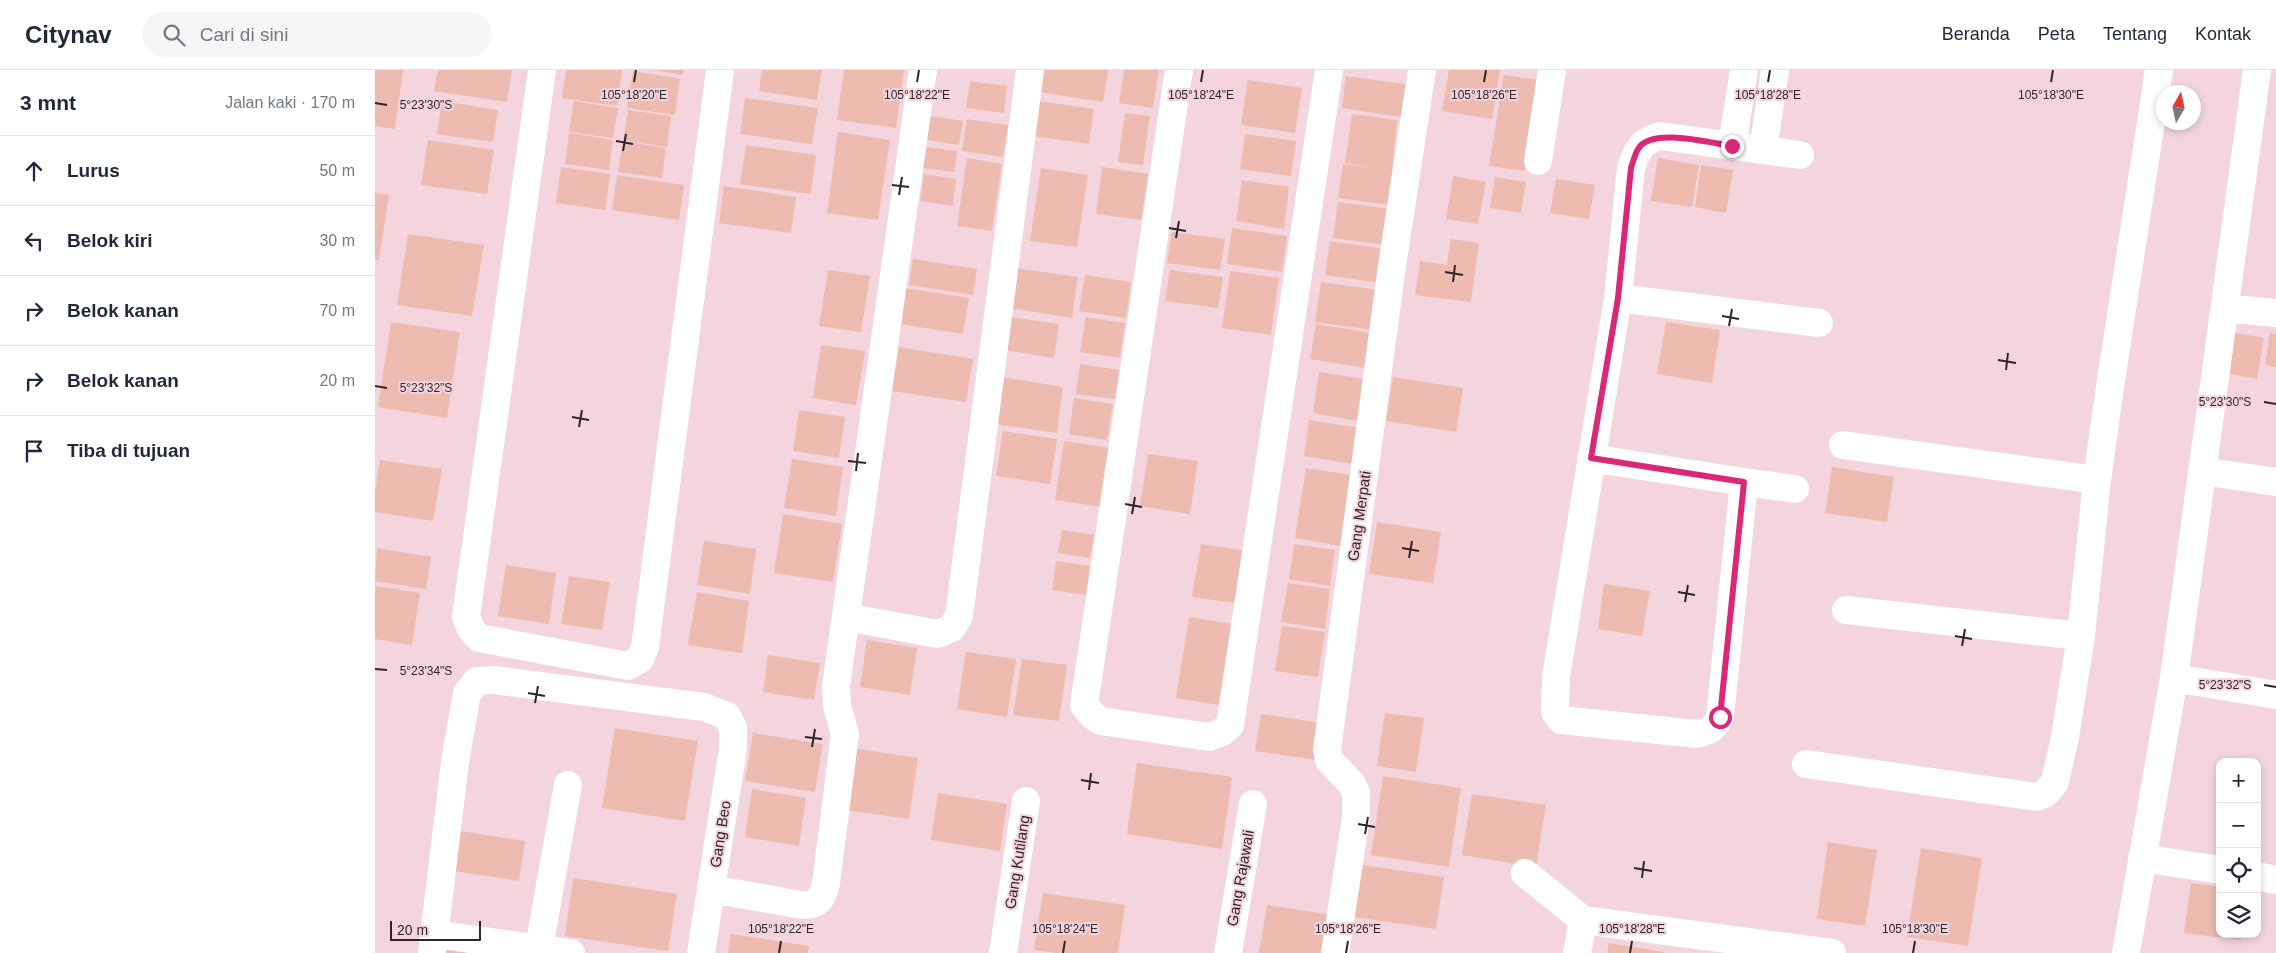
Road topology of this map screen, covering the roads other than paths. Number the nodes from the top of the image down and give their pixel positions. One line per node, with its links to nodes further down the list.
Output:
1 (542, 70): 2 (street)
2 (720, 70)
3 (923, 70): 29 (street)
4 (1031, 70): 29 (street)
5 (1179, 70): 6 (street)
6 (1329, 70)
7 (1422, 70): 50 (street, Gang Merpati)
8 (1552, 70): 16 (street)
9 (1744, 70): 13 (street)
10 (1775, 70): 14 (street)
11 (2159, 70): 24 (street)
12 (2257, 70): 18 (street)
13 (1732, 146): 14 (street); 17 (street)
14 (1763, 150): 15 (street)
15 (1800, 156)
16 (1538, 161)
17 (1618, 298): 20 (street); 22 (street)
18 (2225, 308): 19 (street); 23 (street)
19 (2276, 313)
20 (1819, 323)
21 (1843, 445): 24 (street)
22 (1591, 458): 25 (street); 25 (street)
23 (2202, 471): 26 (street); 31 (street)
24 (2097, 480): 30 (street)
25 (1744, 482): 27 (street)
26 (2276, 482)
27 (1795, 489)
28 (1846, 610): 30 (street)
29 (846, 617): 42 (street)
30 (2081, 636): 33 (street)
31 (2174, 678): 32 (street); 37 (street)
32 (2276, 695)
33 (1806, 764)
34 (568, 785): 45 (street)
35 (1026, 801): 48 (street, Gang Kutilang)
36 (1253, 804): 49 (street, Gang Rajawali)
37 (2142, 858): 38 (street); 53 (street)
38 (2216, 869)
39 (1525, 873): 43 (street)
40 (2261, 877): 41 (street)
41 (2276, 880)
42 (711, 889): 44 (street, Gang Beo); 47 (street, Gang Beo)
43 (1583, 920): 51 (street); 52 (street)
44 (433, 944): 45 (street)
45 (538, 951): 46 (street)
46 (571, 953)
47 (701, 953)
48 (1003, 953)
49 (1227, 953)
50 (1335, 953)
51 (1577, 953)
52 (1832, 953)
53 (2126, 953)

